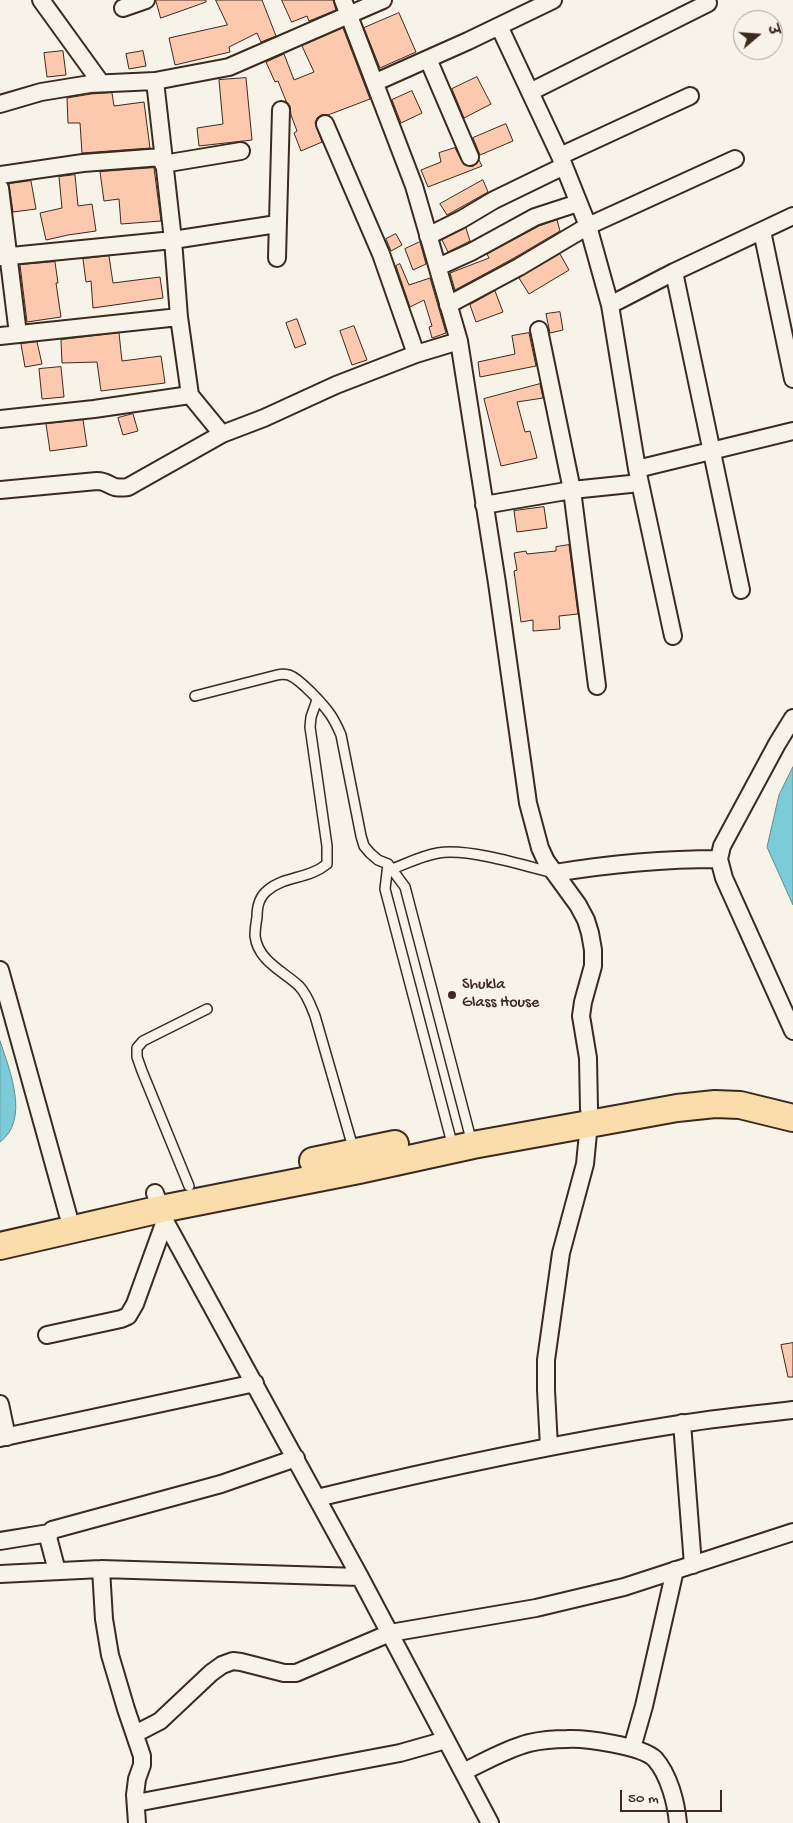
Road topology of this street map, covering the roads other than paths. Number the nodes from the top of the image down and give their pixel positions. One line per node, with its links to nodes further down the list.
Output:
1 (41, 0): 12 (street)
2 (146, 0): 7 (street)
3 (383, 0): 6 (street)
4 (553, 0): 8 (street)
5 (708, 4): 13 (street)
6 (346, 7): 10 (street); 11 (street)
7 (122, 8)
8 (500, 26): 9 (street); 13 (street)
9 (428, 59): 11 (street); 19 (street)
10 (155, 81): 12 (street); 21 (street)
11 (376, 82): 30 (street)
12 (100, 83): 15 (street)
13 (530, 92): 22 (street)
14 (690, 96): 22 (street)
15 (0, 104)
16 (281, 110): 27 (street)
17 (325, 124): 43 (street)
18 (241, 151): 21 (street)
19 (470, 157)
20 (735, 159): 28 (street)
21 (162, 161): 23 (street); 31 (street)
22 (562, 161): 25 (street); 30 (street)
23 (0, 175)
24 (0, 188): 32 (street)
25 (578, 202): 28 (street); 34 (street)
26 (793, 216): 29 (street)
27 (278, 224): 31 (street); 33 (street)
28 (588, 226): 36 (street); 37 (street)
29 (762, 231): 35 (street); 44 (street)
30 (428, 236): 34 (street)
31 (172, 240): 32 (street); 38 (street)
32 (4, 256): 40 (street)
33 (277, 258)
34 (438, 267): 36 (street)
35 (674, 272): 37 (street); 49 (street)
36 (448, 305): 42 (street)
37 (610, 305): 50 (street)
38 (179, 317): 40 (street); 45 (street)
39 (539, 330): 52 (street)
40 (18, 334): 41 (street)
41 (0, 336)
42 (459, 341): 43 (street); 53 (street)
43 (416, 354): 48 (street)
44 (793, 379)
45 (190, 396): 46 (street); 48 (street)
46 (0, 419)
47 (793, 431): 49 (street)
48 (222, 434): 51 (street)
49 (713, 450): 50 (street); 54 (street)
50 (639, 476): 52 (street); 55 (street)
51 (0, 490)
52 (572, 490): 53 (street); 56 (street)
53 (484, 505): 62 (street)
54 (741, 590)
55 (673, 636)
56 (597, 686)
57 (195, 696): 58 (lane)
58 (317, 700): 61 (lane); 70 (lane)
59 (793, 718): 60 (street)
60 (719, 859): 62 (street); 65 (street)
61 (389, 868): 62 (lane); 69 (lane); 69 (lane)
62 (555, 873): 67 (street)
63 (0, 970): 73 (street)
64 (207, 1009): 71 (lane)
65 (793, 1032)
66 (793, 1101): 67 (main road)
67 (589, 1116): 68 (main road); 69 (main road); 82 (street)
68 (793, 1118)
69 (461, 1139): 70 (main road)
70 (357, 1161): 71 (main road); 72 (main road)
71 (189, 1186): 72 (main road)
72 (160, 1208): 73 (main road); 75 (main road); 76 (street); 77 (street)
73 (68, 1215): 74 (main road)
74 (0, 1231)
75 (0, 1246)
76 (47, 1335)
77 (255, 1383): 81 (street); 83 (street)
78 (0, 1404): 81 (street)
79 (793, 1410): 80 (street)
80 (682, 1423): 82 (street); 88 (street)
81 (4, 1437)
82 (549, 1447): 84 (street)
83 (296, 1458): 84 (street); 86 (street)
84 (317, 1498): 93 (street)
85 (793, 1532): 88 (street)
86 (49, 1533): 87 (street); 91 (street)
87 (0, 1541)
88 (693, 1564): 90 (street)
89 (100, 1569): 91 (street); 93 (street); 95 (street)
90 (675, 1570): 94 (street); 97 (street)
91 (57, 1571): 92 (street)
92 (0, 1574)
93 (360, 1577): 94 (street)
94 (390, 1633): 95 (street); 96 (street)
95 (135, 1734): 99 (street)
96 (446, 1740): 98 (street); 99 (street)
97 (632, 1748): 98 (street); 102 (street)
98 (463, 1772): 101 (street)
99 (136, 1803): 100 (street)
100 (137, 1823)
101 (490, 1823)
102 (678, 1823)

